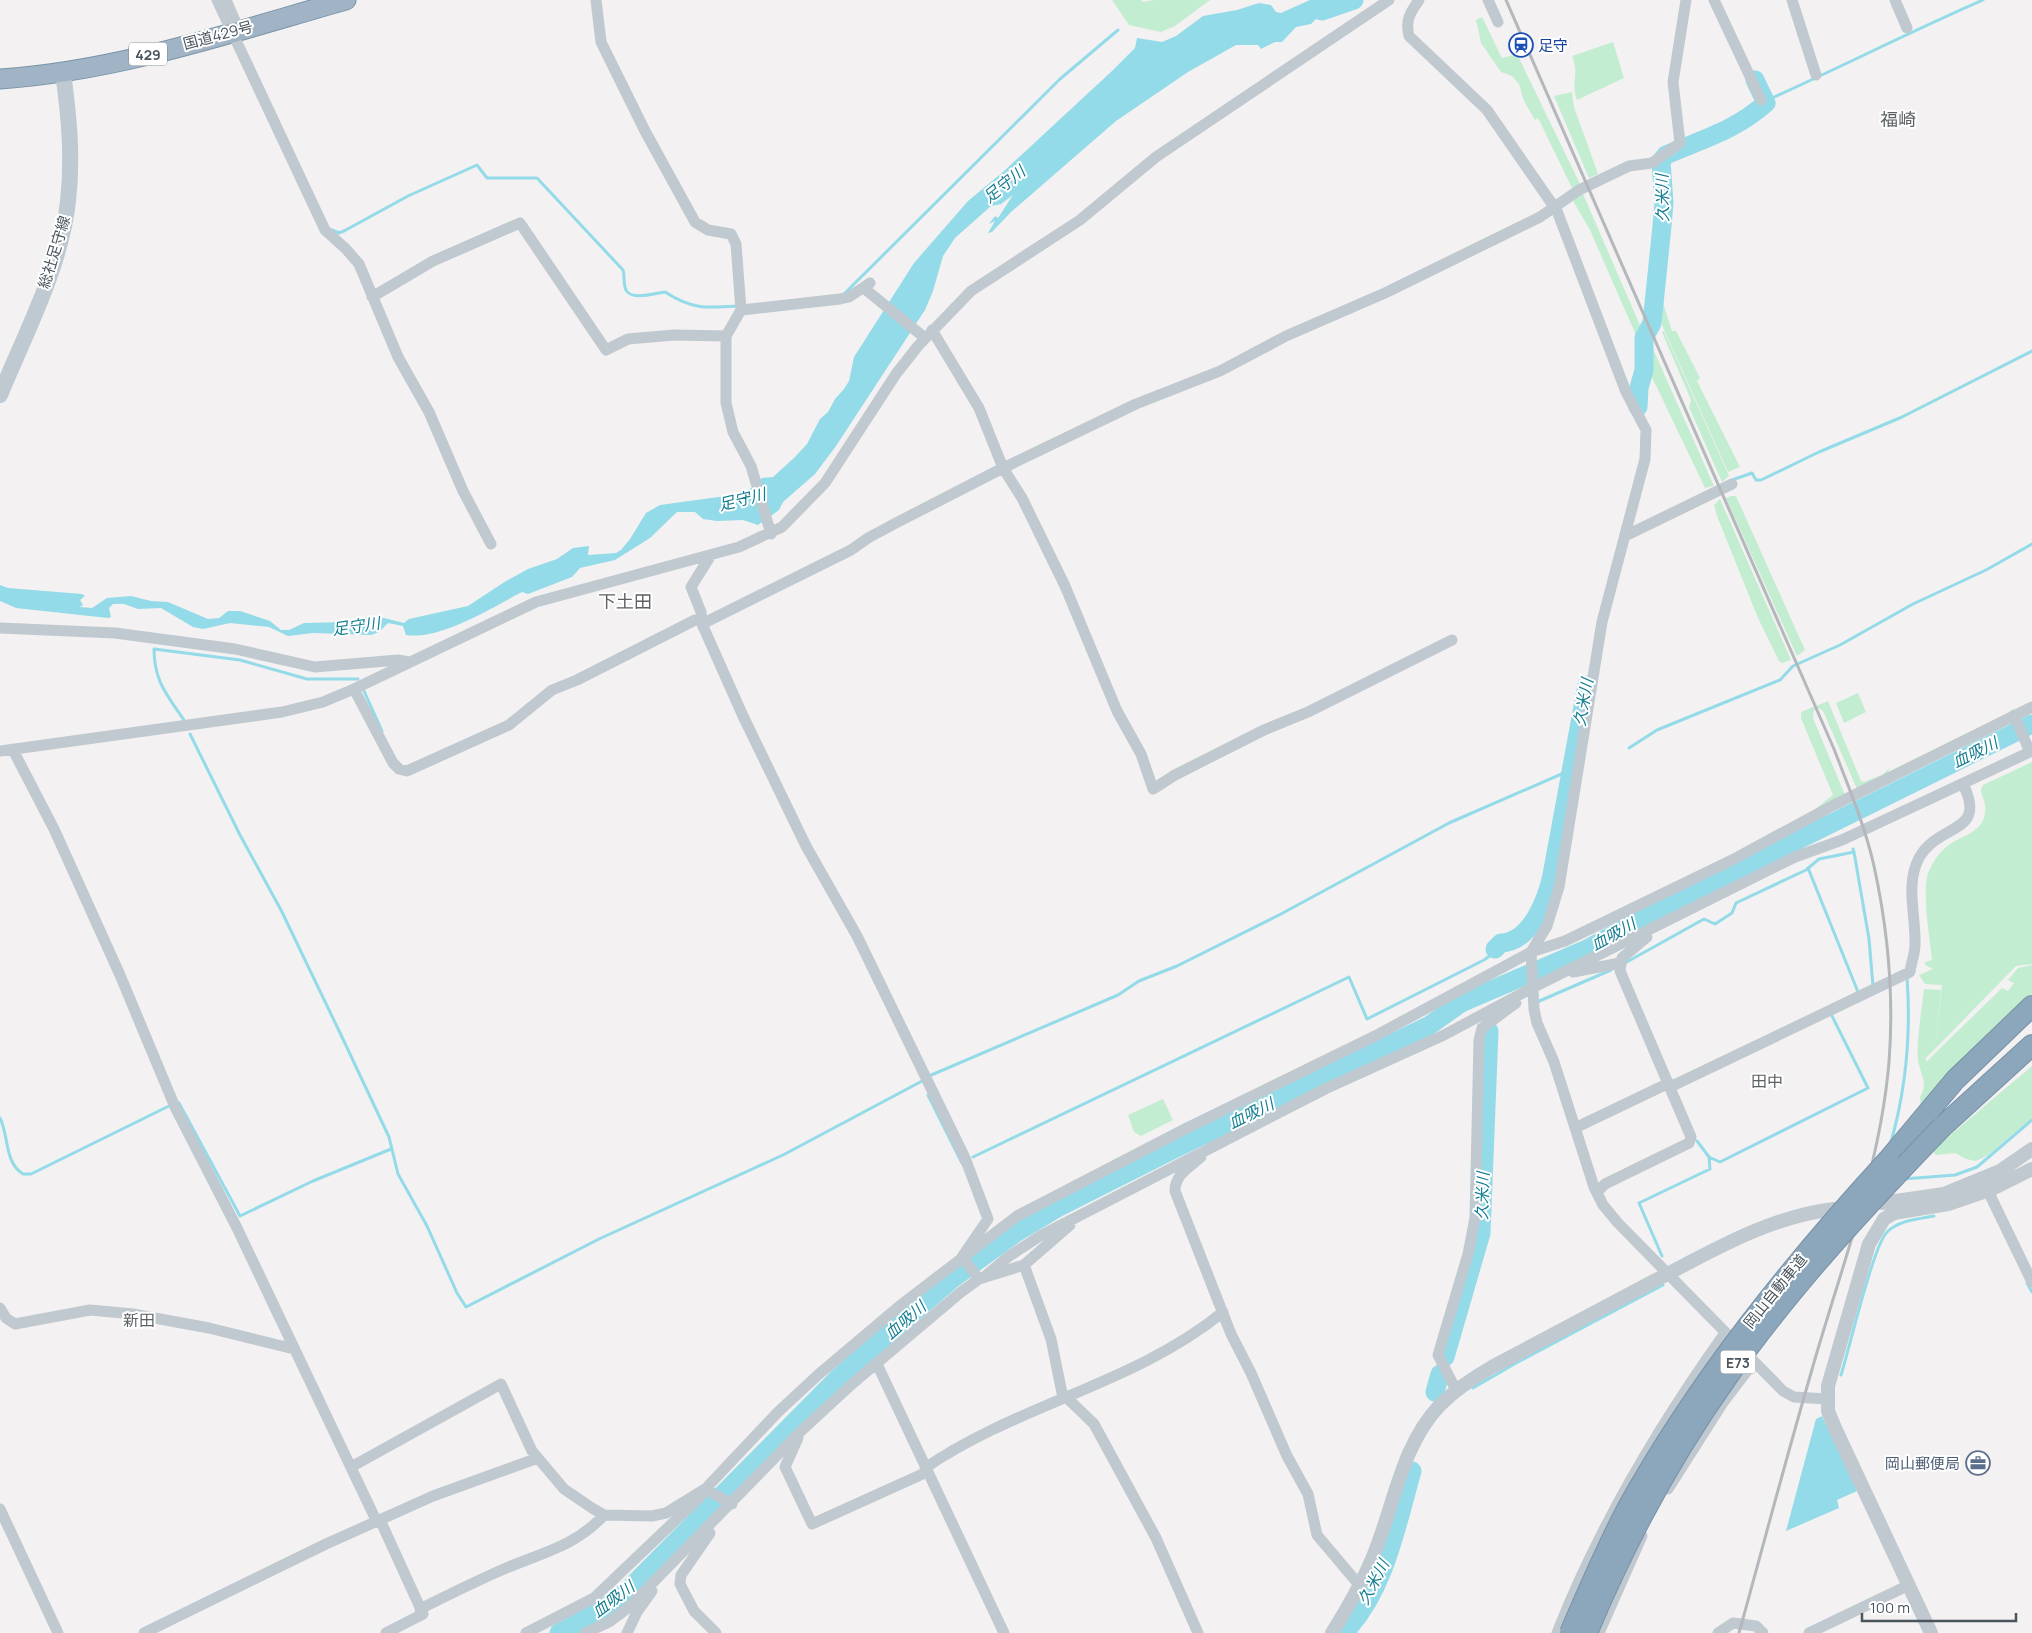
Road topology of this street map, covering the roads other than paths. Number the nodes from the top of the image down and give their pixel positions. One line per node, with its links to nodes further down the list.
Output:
1 (217, 0): 14 (street)
2 (226, 0): 14 (street)
3 (346, 0): 14 (highway, 国道429号 / 429)
4 (596, 0): 21 (street)
5 (1389, 0): 22 (street)
6 (1419, 0): 19 (street)
7 (1488, 0): 12 (street)
8 (1686, 0): 19 (street)
9 (1714, 0): 18 (street)
10 (1792, 0): 16 (street)
11 (1895, 0): 13 (street)
12 (1498, 22)
13 (1908, 28)
14 (235, 31): 15 (highway, 国道429号 / 429); 20 (street)
15 (63, 72): 17 (highway, 国道429号 / 429); 24 (main road, 総社足守線)
16 (1816, 75)
17 (0, 79)
18 (1761, 100)
19 (1554, 207): 25 (street); 28 (street)
20 (372, 297): 23 (street); 29 (street)
21 (741, 307): 22 (street); 23 (street)
22 (926, 334): 25 (street); 27 (street)
23 (726, 336): 27 (street)
24 (0, 395)
25 (1002, 466): 31 (street); 33 (street)
26 (1732, 484): 28 (street)
27 (770, 531): 30 (street)
28 (1625, 536): 43 (street)
29 (491, 544)
30 (711, 555): 31 (street); 34 (street)
31 (702, 618): 35 (street); 61 (street)
32 (0, 628): 34 (street)
33 (1452, 640)
34 (409, 662): 35 (street)
35 (354, 689): 38 (street)
36 (2032, 706): 37 (street)
37 (2015, 718): 39 (street); 43 (street)
38 (13, 750): 40 (street); 69 (street)
39 (2029, 750): 41 (street)
40 (0, 752)
41 (1963, 784): 42 (street); 50 (street)
42 (1648, 930): 44 (street); 45 (street)
43 (1532, 956): 46 (street); 61 (street)
44 (1620, 963): 45 (street); 50 (street)
45 (1563, 973): 46 (street)
46 (1532, 986): 52 (street); 53 (street); 72 (street)
47 (2032, 1006): 51 (highway)
48 (2032, 1025): 51 (highway, 岡山自動車道 / E73)
49 (2032, 1045): 51 (highway, 岡山自動車道 / E73)
50 (1670, 1085): 52 (street); 57 (street)
51 (1936, 1116): 100 (highway, 岡山自動車道 / E73, bridge); 101 (highway, 岡山自動車道 / E73, bridge)
52 (1576, 1128): 57 (street)
53 (1214, 1145): 60 (street); 67 (street)
54 (2032, 1149): 58 (street)
55 (2032, 1169): 56 (street)
56 (1988, 1190): 65 (street); 74 (street)
57 (1597, 1192): 63 (street)
58 (1882, 1203)
59 (1834, 1209): 63 (street)
60 (1076, 1218): 62 (street); 64 (street)
61 (964, 1259): 64 (street); 79 (street)
62 (1024, 1265): 64 (street); 73 (street)
63 (1668, 1274): 68 (street); 72 (street)
64 (980, 1278): 71 (street)
65 (2032, 1282)
66 (0, 1308): 69 (street)
67 (1223, 1312): 73 (street); 87 (street)
68 (1725, 1333): 70 (street); 99 (street)
69 (294, 1349): 77 (street)
70 (1754, 1362): 74 (street); 102 (street)
71 (877, 1364): 75 (street); 78 (street)
72 (1456, 1390): 87 (street)
73 (1065, 1398): 78 (street); 97 (street)
74 (1827, 1399): 86 (street)
75 (800, 1432): 78 (street); 80 (street)
76 (538, 1458): 77 (street); 82 (street); 83 (street)
77 (351, 1467): 83 (street)
78 (926, 1470): 96 (street)
79 (707, 1489): 80 (street); 82 (street); 92 (street)
80 (729, 1502): 84 (street)
81 (0, 1510): 89 (street)
82 (604, 1514): 88 (street)
83 (381, 1522): 88 (street); 90 (street)
84 (714, 1522): 85 (street); 95 (street)
85 (661, 1575): 93 (street); 94 (street)
86 (1909, 1585): 105 (street); 106 (street)
87 (1360, 1586): 98 (street)
88 (420, 1609): 91 (street)
89 (58, 1633)
90 (144, 1633)
91 (386, 1633)
92 (526, 1633)
93 (584, 1633)
94 (627, 1633)
95 (716, 1633)
96 (1004, 1633)
97 (1198, 1633)
98 (1332, 1633)
99 (1557, 1633)
100 (1570, 1633)
101 (1587, 1633)
102 (1599, 1633)
103 (1718, 1633): 104 (street)
104 (1763, 1633)
105 (1809, 1633)
106 (1931, 1633)

